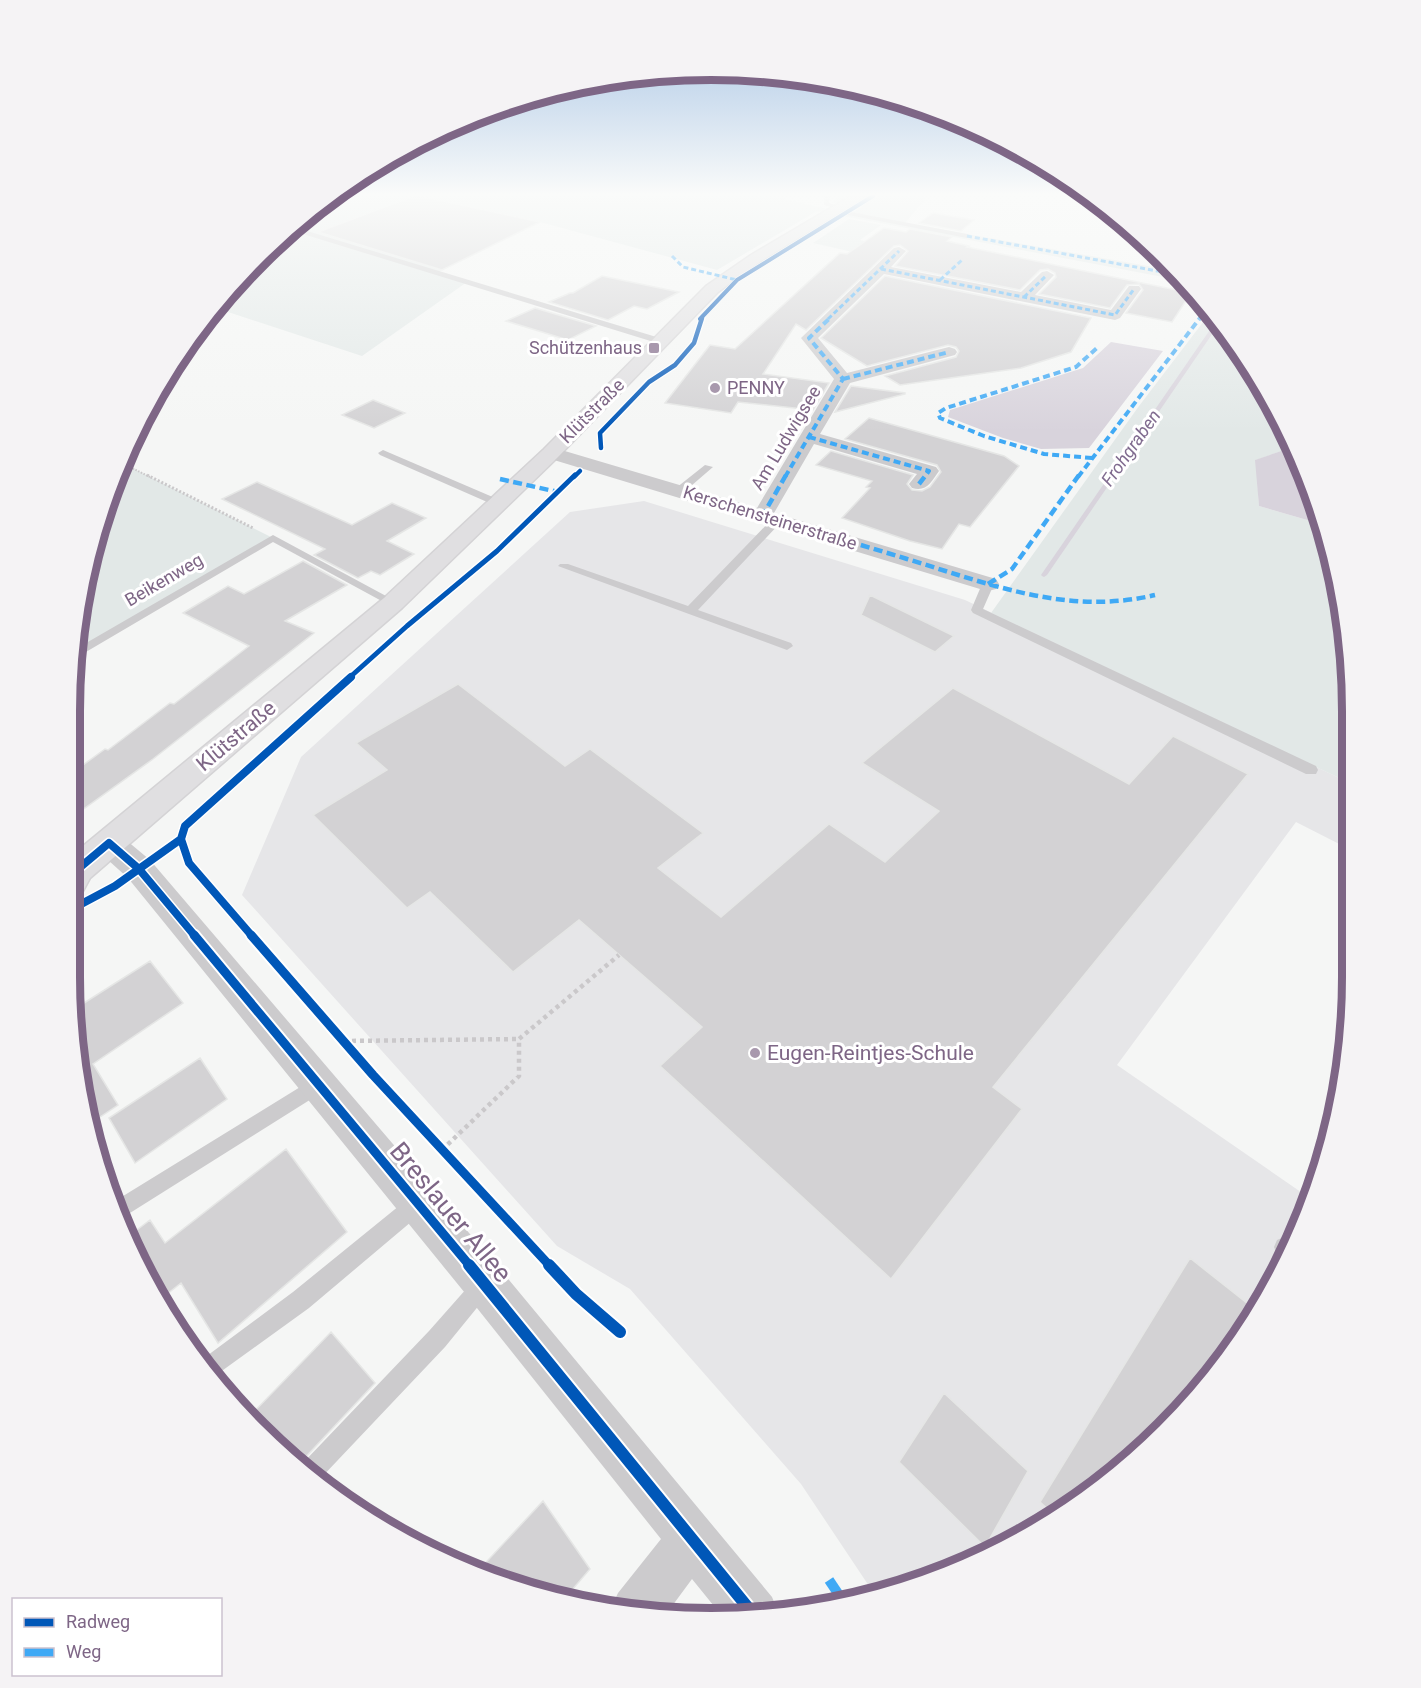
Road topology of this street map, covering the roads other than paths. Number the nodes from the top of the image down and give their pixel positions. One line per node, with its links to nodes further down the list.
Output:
1 (444, 275): 10 (lane)
2 (732, 275): 10 (main road, Klütstraße)
3 (875, 275): 12 (street, Am Ludwigsee)
4 (912, 275): 7 (street)
5 (946, 275): 7 (street)
6 (1047, 275): 9 (street)
7 (940, 280): 9 (street)
8 (1134, 289): 9 (street)
9 (1024, 297)
10 (660, 341): 15 (main road, Klütstraße)
11 (949, 352): 12 (street)
12 (843, 379): 13 (street, Am Ludwigsee)
13 (809, 437): 17 (street); 20 (street, Am Ludwigsee)
14 (383, 453): 19 (lane)
15 (551, 453): 18 (street, Kerschensteinerstraße); 19 (main road, Klütstraße)
16 (708, 467): 18 (lane)
17 (919, 484)
18 (680, 490): 20 (street, Kerschensteinerstraße)
19 (498, 503): 23 (main road, Klütstraße)
20 (770, 518): 22 (street, Kerschensteinerstraße); 24 (lane)
21 (564, 566): 24 (lane)
22 (988, 584): 27 (lane)
23 (393, 603): 26 (lane, Beikenweg); 28 (main road, Klütstraße)
24 (690, 611): 25 (lane)
25 (787, 646)
26 (83, 650)
27 (1311, 770)
28 (109, 843): 29 (main road, Klütstraße); 30 (street, Breslauer Allee)
29 (80, 868)
30 (318, 1085): 31 (street, Breslauer Allee); 32 (lane)
31 (417, 1204): 33 (street, Breslauer Allee); 34 (lane)
32 (123, 1207)
33 (484, 1284): 35 (lane); 36 (street, Breslauer Allee)
34 (213, 1365)
35 (314, 1468)
36 (692, 1539): 37 (street); 38 (street, Breslauer Allee)
37 (641, 1604)
38 (748, 1607)

